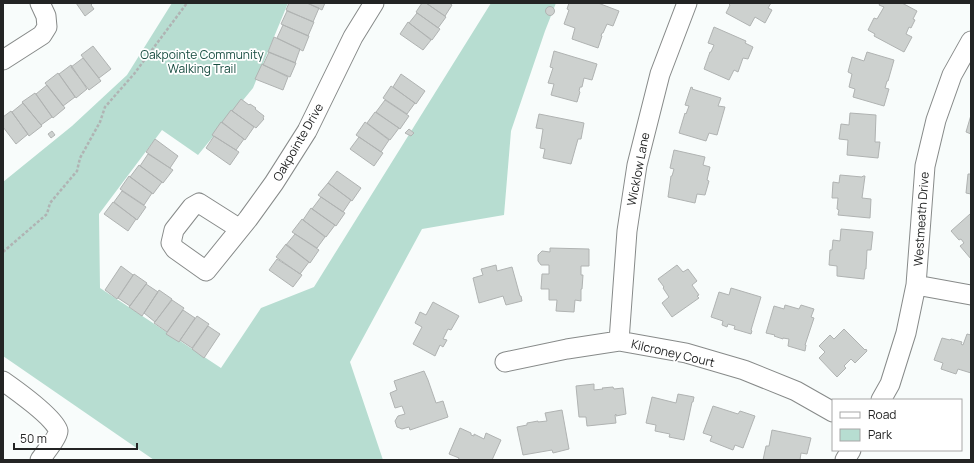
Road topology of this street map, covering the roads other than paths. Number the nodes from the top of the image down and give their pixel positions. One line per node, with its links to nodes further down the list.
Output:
1 (40, 3): 5 (street)
2 (374, 3): 6 (street, Oakpointe Drive)
3 (688, 3): 9 (street, Wicklow Lane)
4 (971, 41): 7 (street, Westmeath Drive)
5 (3, 60)
6 (240, 229): 6 (street, Oakpointe Drive)
7 (916, 285): 8 (street); 12 (street, Westmeath Drive)
8 (971, 295)
9 (619, 341): 10 (street, Kilcroney Court); 13 (street, Kilcroney Court)
10 (505, 362)
11 (3, 381): 15 (street)
12 (882, 399)
13 (832, 411)
14 (850, 451): 16 (street)
15 (40, 460)
16 (844, 460)

